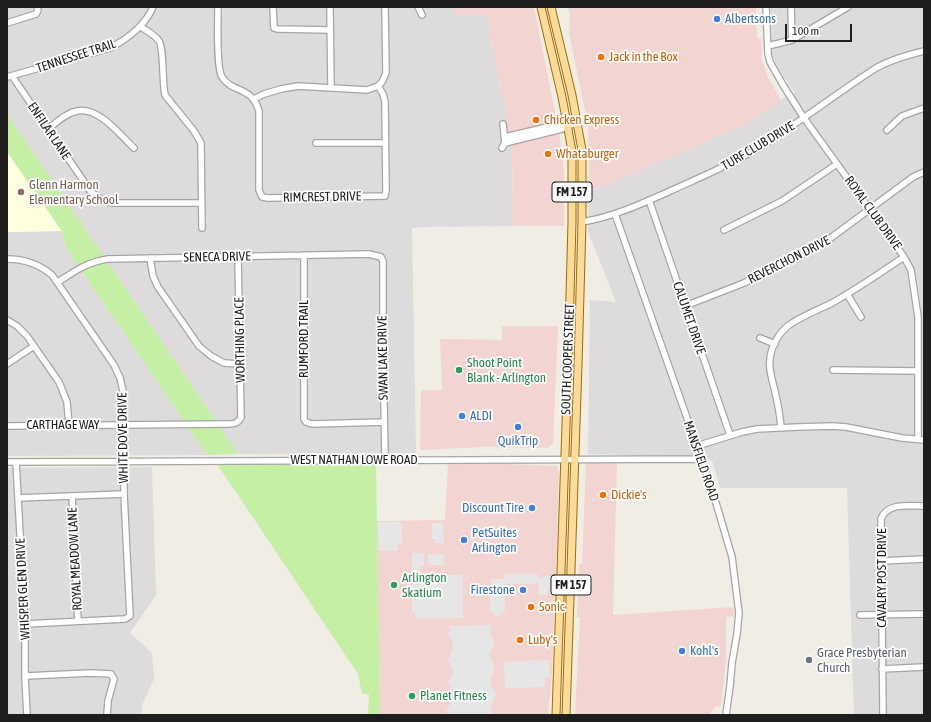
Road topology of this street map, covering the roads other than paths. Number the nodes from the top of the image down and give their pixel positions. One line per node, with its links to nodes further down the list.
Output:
1 (37, 7): 15 (street)
2 (153, 7): 16 (street, TENNESSEE TRAIL)
3 (218, 7): 24 (street)
4 (273, 7): 17 (street)
5 (330, 7): 17 (street)
6 (385, 7): 22 (street)
7 (418, 7): 8 (street)
8 (423, 7)
9 (541, 7): 29 (main road, SOUTH COOPER STREET / FM 157)
10 (551, 7): 28 (main road, SOUTH COOPER STREET / FM 157)
11 (766, 7): 19 (street, ROYAL CLUB DRIVE)
12 (791, 7): 18 (street)
13 (848, 7): 14 (street)
14 (837, 10): 18 (street)
15 (7, 23)
16 (141, 27): 21 (street, TENNESSEE TRAIL); 38 (street)
17 (330, 30): 23 (street)
18 (792, 40): 19 (street)
19 (768, 46): 26 (street, ROYAL CLUB DRIVE)
20 (924, 52): 26 (street, TURF CLUB DRIVE)
21 (9, 76): 30 (street, ENFILAR LANE)
22 (378, 86): 23 (street); 33 (street)
23 (332, 88): 24 (street)
24 (254, 99): 33 (street, RIMCREST DRIVE)
25 (924, 108): 31 (street)
26 (804, 118): 35 (street, ROYAL CLUB DRIVE); 37 (street, TURF CLUB DRIVE)
27 (503, 124): 29 (street)
28 (577, 124): 29 (street); 41 (main road, SOUTH COOPER STREET / FM 157)
29 (567, 126): 55 (main road, SOUTH COOPER STREET / FM 157)
30 (48, 129): 34 (street); 38 (street, ENFILAR LANE)
31 (887, 130)
32 (316, 143): 33 (street)
33 (386, 143)
34 (134, 148)
35 (837, 164): 39 (street, ROYAL CLUB DRIVE); 43 (street)
36 (924, 172): 39 (street, REVERCHON DRIVE)
37 (649, 200): 40 (street, TURF CLUB DRIVE); 52 (street, CALUMET DRIVE)
38 (201, 203): 42 (street)
39 (870, 210): 47 (street, ROYAL CLUB DRIVE); 52 (street, REVERCHON DRIVE)
40 (615, 214): 41 (street, TURF CLUB DRIVE); 72 (street, MANSFIELD ROAD)
41 (582, 222): 56 (main road, SOUTH COOPER STREET / FM 157)
42 (202, 228)
43 (724, 230)
44 (304, 255): 45 (street, SENECA DRIVE); 46 (street, SENECA DRIVE); 65 (street, RUMFORD TRAIL)
45 (238, 257): 48 (street, SENECA DRIVE); 61 (street, WORTHING PLACE)
46 (380, 257): 65 (street, SWAN LAKE DRIVE)
47 (904, 257): 51 (street); 63 (street, ROYAL CLUB DRIVE)
48 (150, 258): 50 (street, SENECA DRIVE); 61 (street)
49 (7, 259): 50 (street, WHITE DOVE DRIVE)
50 (58, 282): 67 (street, WHITE DOVE DRIVE)
51 (847, 294): 53 (street); 58 (street)
52 (685, 306): 70 (street, CALUMET DRIVE)
53 (861, 317)
54 (7, 320): 59 (street)
55 (569, 331): 56 (main road); 74 (main road, SOUTH COOPER STREET / FM 157)
56 (579, 331): 75 (main road, SOUTH COOPER STREET / FM 157)
57 (760, 338): 58 (street)
58 (774, 344): 69 (street)
59 (34, 346): 60 (street); 66 (street)
60 (7, 364)
61 (240, 364): 64 (street, WORTHING PLACE)
62 (833, 370): 63 (street)
63 (918, 371): 71 (street, ROYAL CLUB DRIVE)
64 (239, 422): 67 (street, CARTHAGE WAY)
65 (384, 422): 73 (street, SWAN LAKE DRIVE)
66 (69, 425): 67 (street, CARTHAGE WAY); 68 (street, CARTHAGE WAY)
67 (124, 425): 77 (street, WHITE DOVE DRIVE)
68 (7, 426)
69 (781, 428): 70 (street); 71 (street)
70 (730, 435): 72 (street)
71 (921, 440)
72 (697, 446): 76 (street, MANSFIELD ROAD)
73 (385, 459): 74 (street, WEST NATHAN LOWE ROAD); 77 (street, WEST NATHAN LOWE ROAD)
74 (565, 459): 75 (street, WEST NATHAN LOWE ROAD); 96 (main road, SOUTH COOPER STREET / FM 157)
75 (575, 459): 76 (street, WEST NATHAN LOWE ROAD); 97 (main road, SOUTH COOPER STREET / FM 157)
76 (701, 459): 98 (street, MANSFIELD ROAD)
77 (124, 461): 79 (street, WEST NATHAN LOWE ROAD); 80 (street, WHITE DOVE DRIVE)
78 (7, 462): 79 (street, WEST NATHAN LOWE ROAD)
79 (16, 462): 82 (street, WHISPER GLEN DRIVE)
80 (124, 494): 81 (street); 89 (street, WHITE DOVE DRIVE)
81 (72, 496): 82 (street); 89 (street, ROYAL MEADOW LANE)
82 (18, 498): 90 (street, WHISPER GLEN DRIVE)
83 (924, 506): 85 (street, CAVALRY POST DRIVE)
84 (924, 559): 85 (street)
85 (881, 561): 88 (street, CAVALRY POST DRIVE)
86 (924, 614): 88 (street)
87 (860, 615): 88 (street)
88 (882, 615): 92 (street, CAVALRY POST DRIVE)
89 (78, 621): 90 (street)
90 (25, 624): 93 (street, WHISPER GLEN DRIVE)
91 (924, 667): 92 (street)
92 (882, 669): 99 (street, CAVALRY POST DRIVE)
93 (25, 676): 94 (street, WHISPER GLEN DRIVE); 95 (street)
94 (27, 715)
95 (107, 715)
96 (556, 715)
97 (566, 715)
98 (726, 715)
99 (883, 715)

